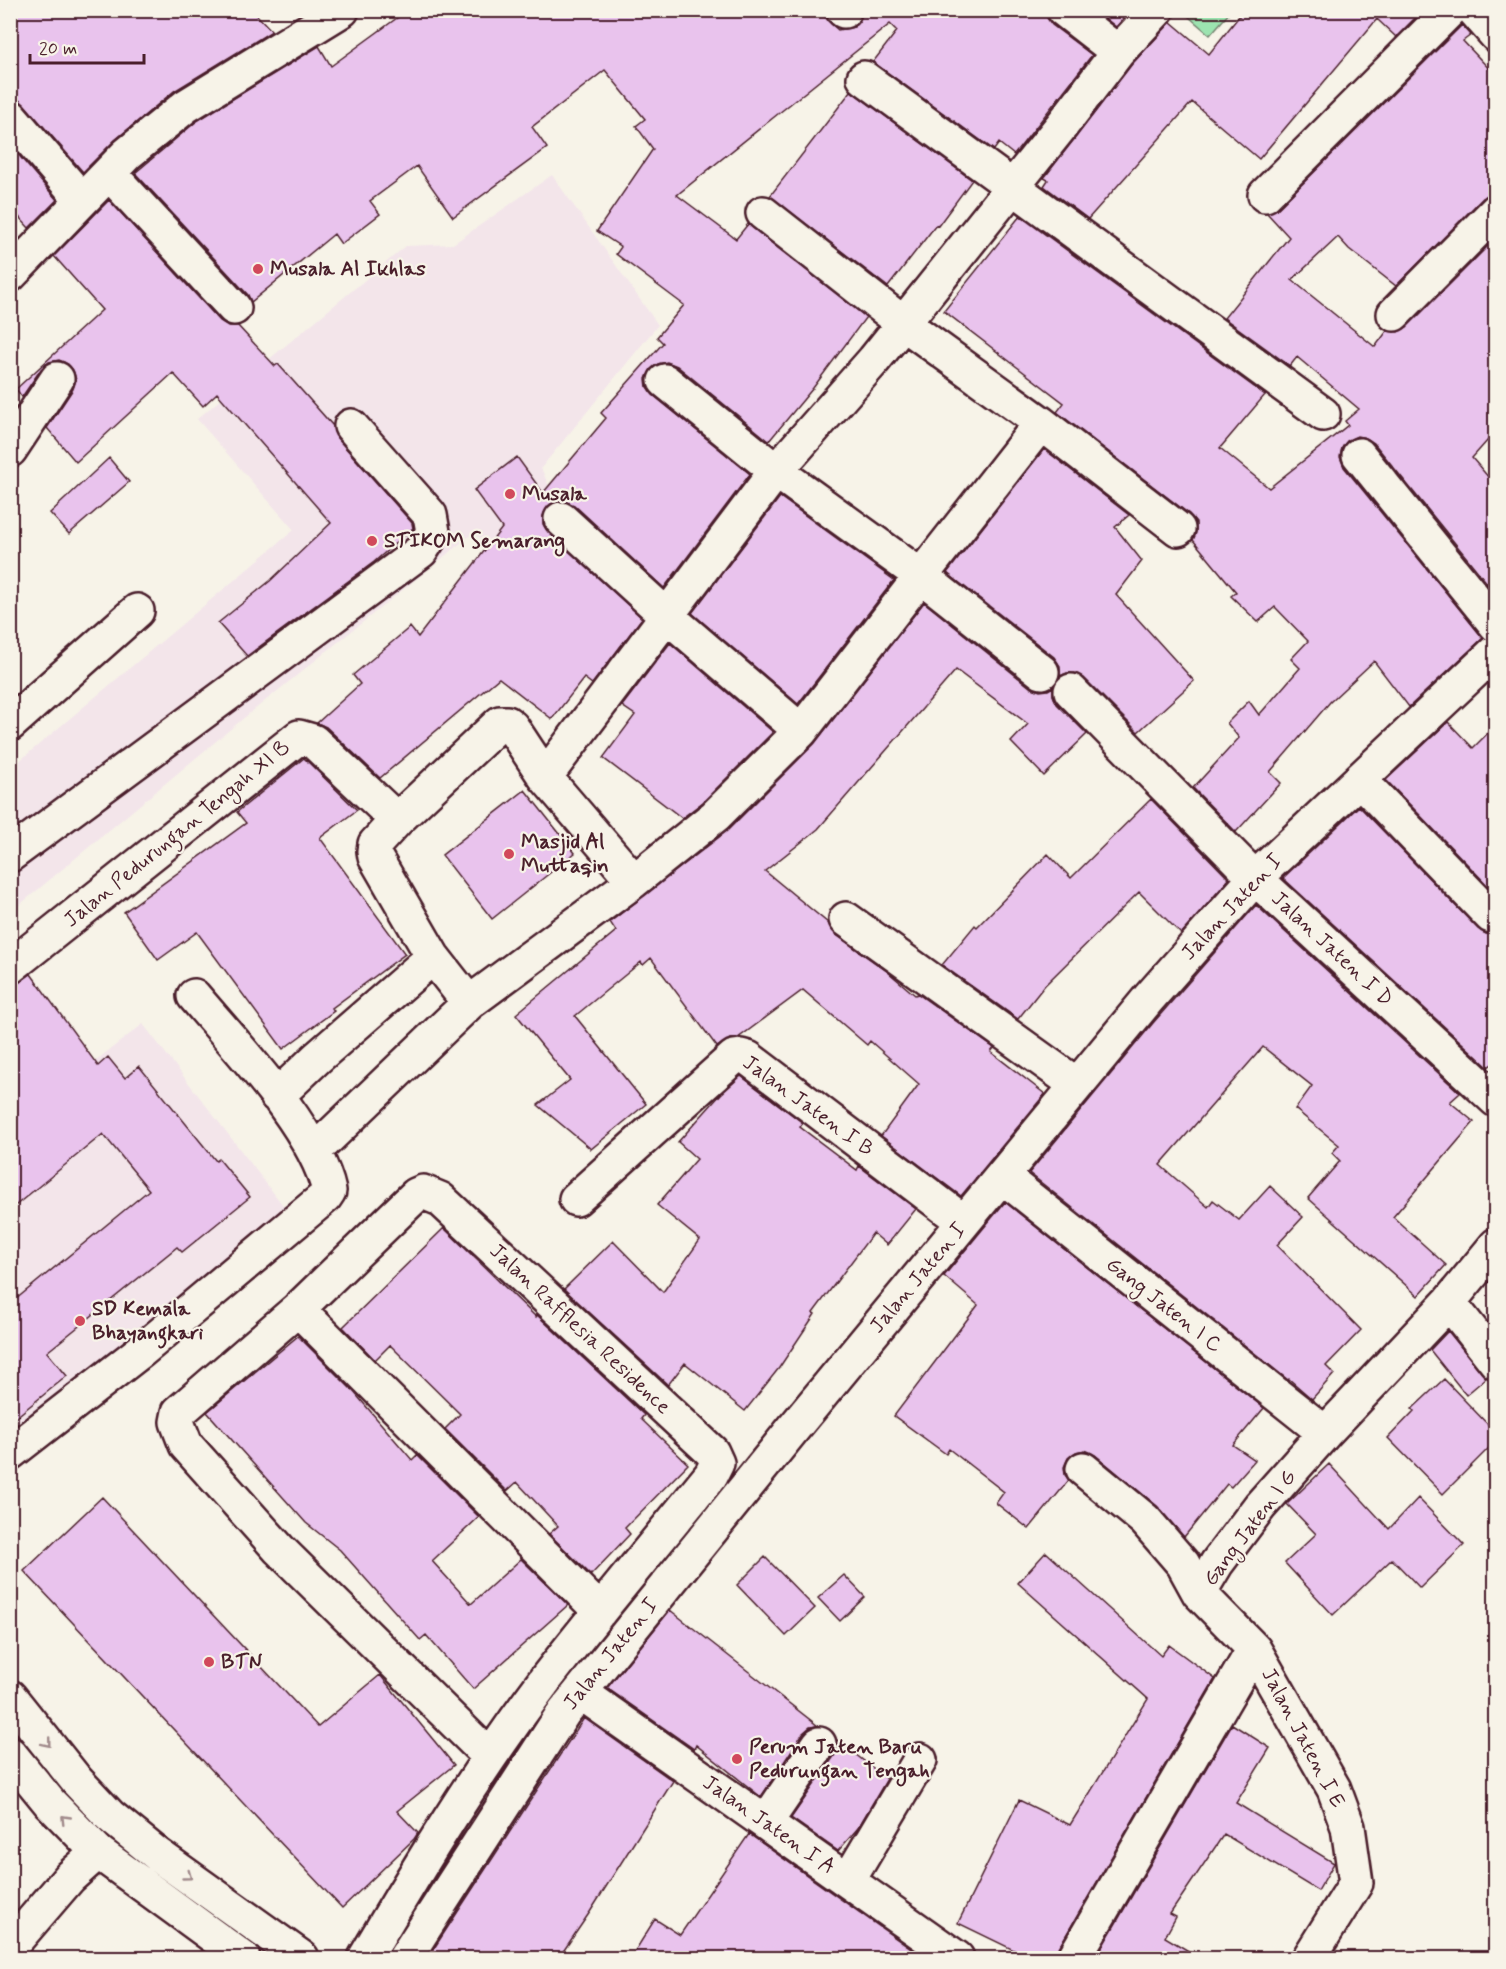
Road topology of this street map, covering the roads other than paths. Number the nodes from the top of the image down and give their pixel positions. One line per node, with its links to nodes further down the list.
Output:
1 (342, 10): 10 (street)
2 (1064, 10): 7 (street)
3 (1157, 10): 7 (street)
4 (1450, 10): 12 (street)
5 (1474, 10): 6 (street)
6 (1496, 35)
7 (1118, 52): 11 (street)
8 (864, 78): 11 (street)
9 (10, 116): 13 (street)
10 (108, 173): 13 (street); 17 (street)
11 (1014, 187): 19 (street); 22 (street)
12 (1265, 195)
13 (81, 201): 16 (street)
14 (1496, 211): 18 (street)
15 (763, 213): 19 (street)
16 (10, 275)
17 (234, 308)
18 (1394, 314)
19 (903, 323): 23 (street); 27 (street)
20 (57, 379): 25 (street)
21 (666, 381): 27 (street)
22 (1323, 414)
23 (1041, 423): 29 (street); 30 (street)
24 (351, 426): 42 (street)
25 (10, 450)
26 (1359, 455): 33 (street)
27 (776, 471): 30 (street); 32 (street)
28 (561, 519): 32 (street)
29 (1178, 529)
30 (921, 576): 35 (street); 38 (street)
31 (137, 611): 37 (street)
32 (666, 615): 38 (street); 39 (street)
33 (1496, 625)
34 (1496, 651): 40 (street, Jalan Jaten I)
35 (1042, 672)
36 (1071, 691): 43 (street, Jalan Jaten I D)
37 (10, 724)
38 (801, 731): 44 (street)
39 (545, 777): 41 (street); 44 (street)
40 (1360, 780): 43 (street, Jalan Jaten I); 45 (street)
41 (397, 820): 47 (street); 48 (street, Jalan Pedurungan Tengah XI B)
42 (10, 855)
43 (1255, 878): 51 (street, Jalan Jaten I); 53 (street, Jalan Jaten I D)
44 (634, 881): 50 (street)
45 (1491, 916)
46 (846, 919): 51 (street)
47 (433, 957): 50 (street); 52 (street)
48 (10, 967)
49 (194, 996): 52 (street)
50 (469, 1003): 54 (street)
51 (1077, 1085): 55 (street, Jalan Jaten I)
52 (277, 1096): 54 (street)
53 (1496, 1100)
54 (313, 1150): 63 (street)
55 (1003, 1177): 57 (street, Jalan Jaten I); 62 (street, Gang Jaten I C)
56 (576, 1199): 57 (street, Jalan Jaten I B)
57 (964, 1222): 68 (street, Jalan Jaten I)
58 (1496, 1245): 59 (street, Gang Jaten I G)
59 (1449, 1302): 61 (street); 62 (street, Gang Jaten I G)
60 (298, 1309): 66 (street); 66 (street, Jalan Rafflesia Residence); 72 (street, Jalan Rafflesia Residence)
61 (1496, 1362)
62 (1325, 1433): 65 (street, Gang Jaten I G)
63 (10, 1453)
64 (1083, 1469): 65 (street)
65 (1199, 1593): 67 (street, Gang Jaten I G)
66 (600, 1611): 72 (street, Jalan Rafflesia Residence)
67 (1254, 1648): 83 (street); 84 (street, Jalan Jaten I E)
68 (580, 1692): 74 (street, Jalan Jaten I A); 81 (street, Jalan Jaten I)
69 (10, 1697): 79 (street, one-way to 79)
70 (819, 1744): 74 (street)
71 (10, 1754): 75 (street, one-way to 71)
72 (490, 1757): 80 (street, Jalan Rafflesia Residence)
73 (920, 1760): 76 (street)
74 (766, 1822): 76 (street, Jalan Jaten I A)
75 (98, 1852): 77 (street); 78 (street)
76 (848, 1881): 82 (street, Jalan Jaten I A)
77 (10, 1947)
78 (243, 1959)
79 (302, 1959)
80 (365, 1959)
81 (405, 1959)
82 (957, 1959)
83 (1074, 1959)
84 (1309, 1959)

